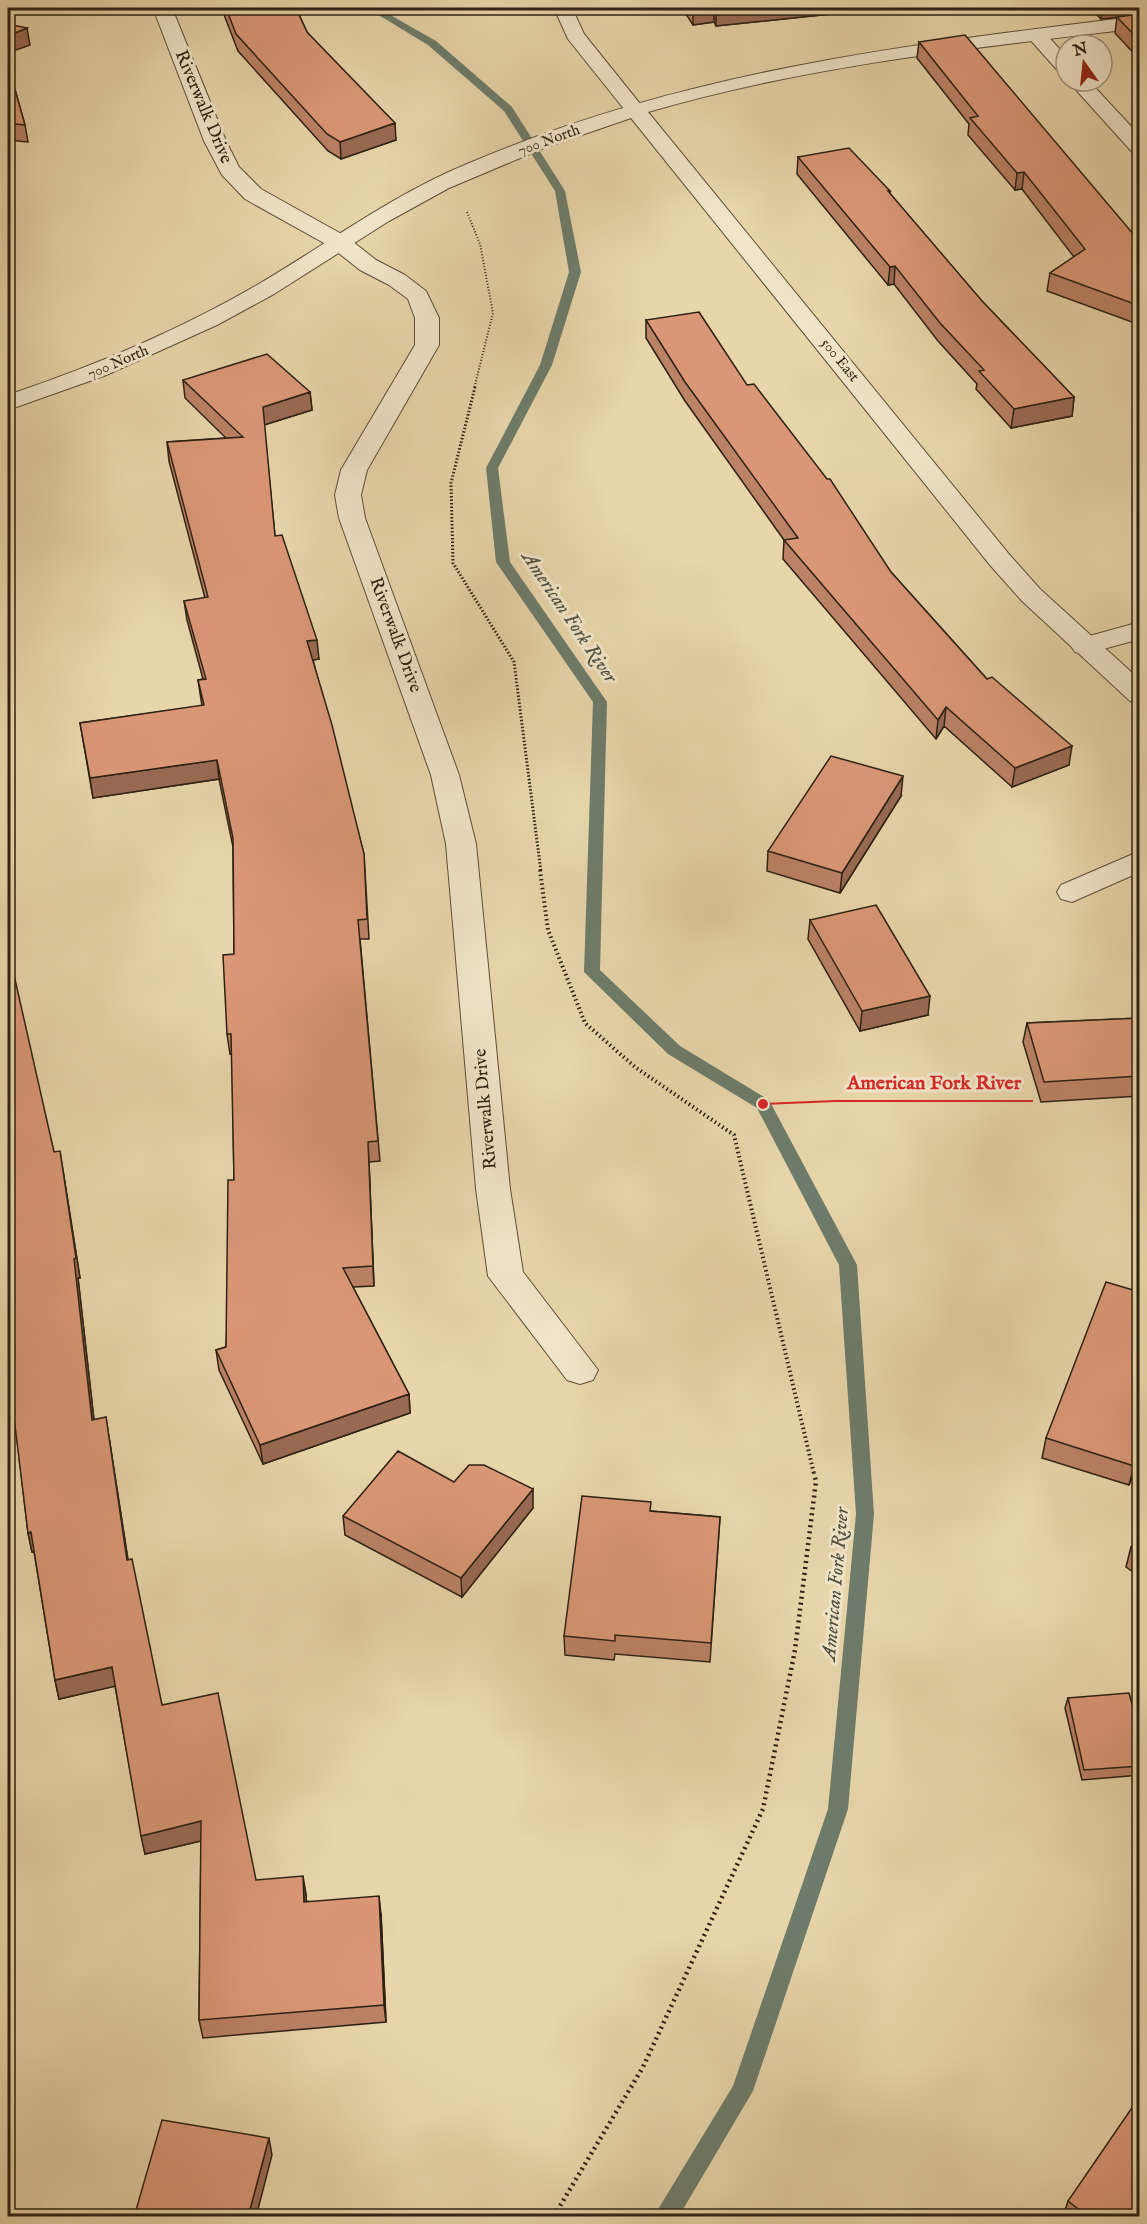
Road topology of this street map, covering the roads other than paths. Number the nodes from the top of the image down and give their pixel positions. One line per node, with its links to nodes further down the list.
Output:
1 (162, 8): 9 (street, Riverwalk Drive)
2 (563, 8): 7 (street, 500 East)
3 (1140, 22): 4 (street, 700 North)
4 (1036, 35): 5 (street); 7 (street, 700 North)
5 (1054, 55)
6 (1089, 93): 8 (street)
7 (635, 110): 9 (street, 700 North); 12 (street, 500 East)
8 (1140, 149)
9 (339, 242): 10 (street, 700 North); 16 (street, Riverwalk Drive)
10 (8, 402)
11 (1140, 630): 12 (street)
12 (1085, 646): 13 (street, 500 East)
13 (1140, 695)
14 (1140, 860): 15 (street)
15 (1072, 892)
16 (580, 1370)

